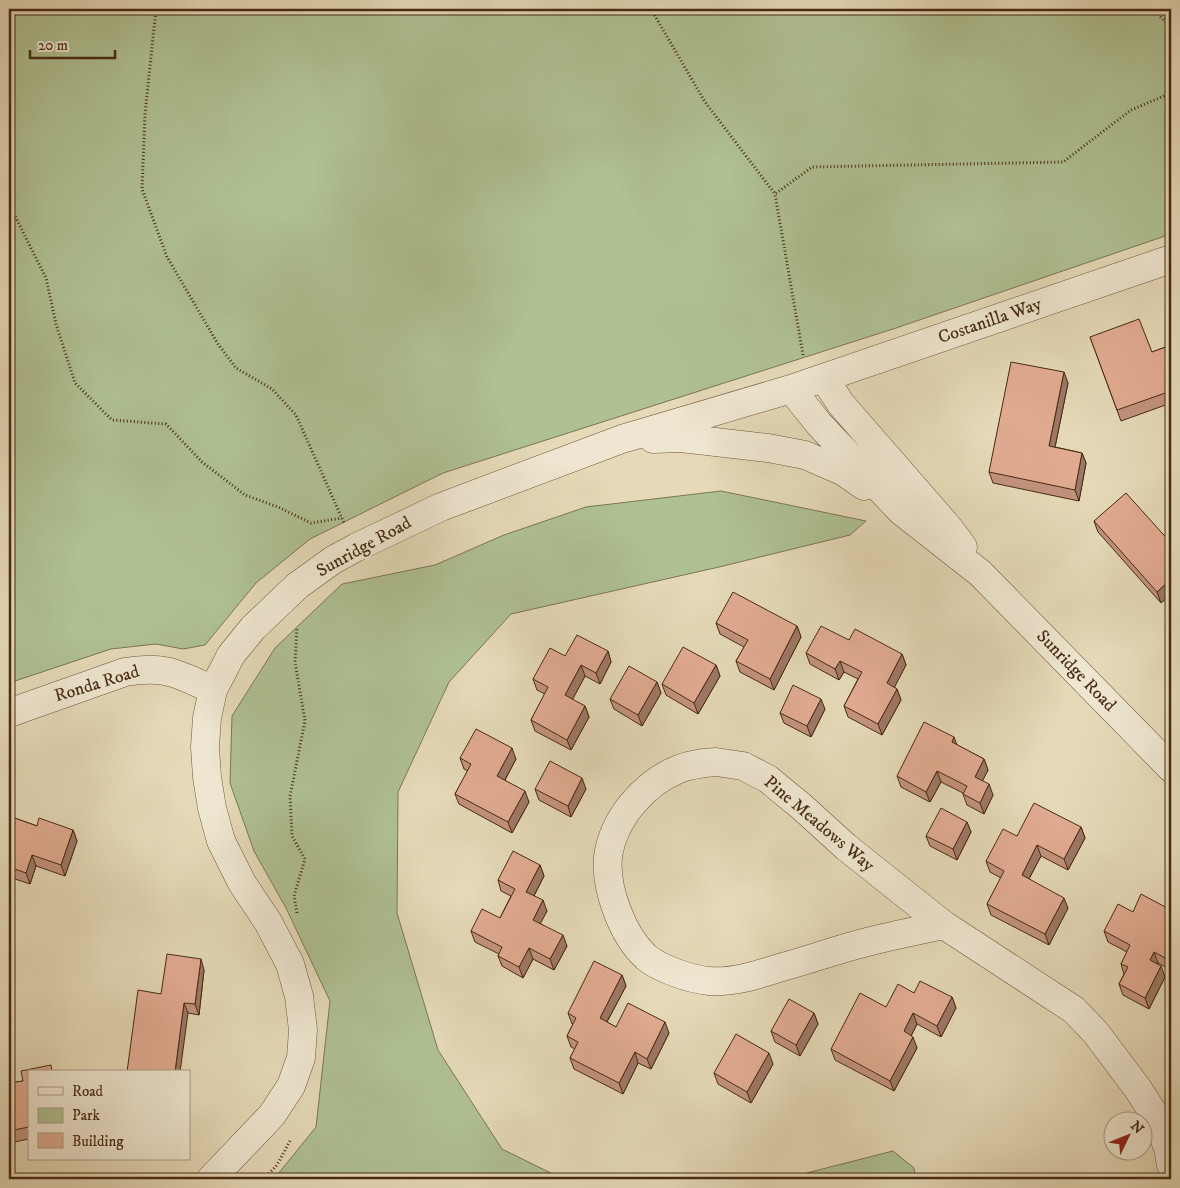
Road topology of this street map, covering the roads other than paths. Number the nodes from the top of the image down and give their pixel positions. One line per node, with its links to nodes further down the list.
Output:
1 (1171, 259): 2 (street, Costanilla Way)
2 (808, 383): 3 (street, Sunridge Road); 4 (street, Sunridge Road); 5 (street, Sunridge Road)
3 (622, 440): 4 (street); 6 (street, Sunridge Road)
4 (901, 511): 5 (street, Sunridge Road)
5 (980, 573): 8 (street, Sunridge Road)
6 (213, 690): 7 (street, Ronda Road); 12 (street, Sunridge Road)
7 (9, 713)
8 (1171, 768)
9 (944, 925): 9 (street, Pine Meadows Way); 10 (street, Pine Meadows Way)
10 (1164, 1115): 11 (street, Pine Meadows Way)
11 (1171, 1165)
12 (211, 1179)

